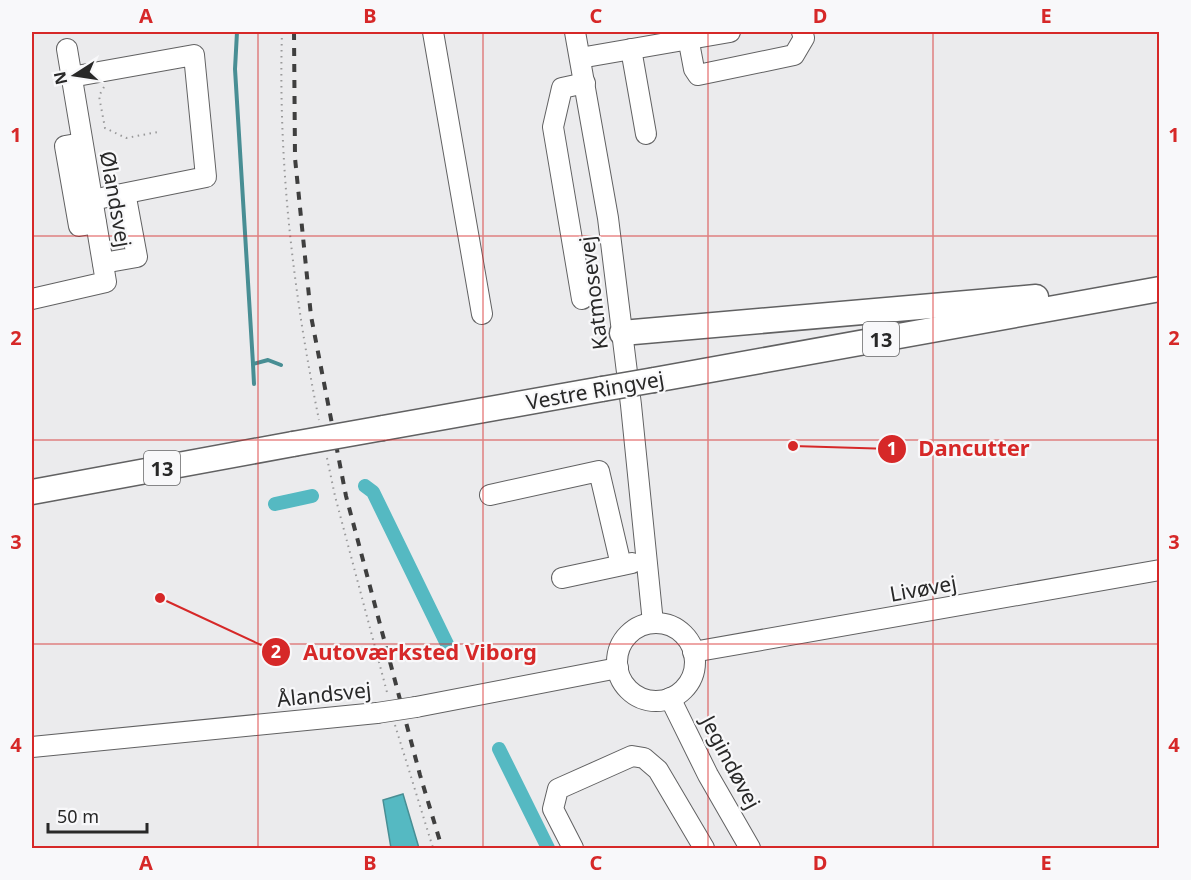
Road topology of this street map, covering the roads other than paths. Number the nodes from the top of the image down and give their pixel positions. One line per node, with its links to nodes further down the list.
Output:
1 (433, 32): 21 (street)
2 (575, 32): 8 (street, Katmosevej)
3 (730, 32): 5 (street)
4 (802, 32): 5 (street)
5 (688, 35): 7 (street)
6 (67, 49): 9 (street, Ølandsvej)
7 (632, 49): 8 (street); 11 (street)
8 (580, 58): 10 (street, Katmosevej)
9 (72, 78): 12 (street, Ølandsvej); 13 (street)
10 (585, 83): 20 (street); 22 (street, Katmosevej)
11 (646, 134)
12 (82, 143): 13 (street, Ølandsvej); 15 (street)
13 (92, 200): 15 (street, Ølandsvej)
14 (127, 203): 16 (street)
15 (96, 223): 16 (street, Ølandsvej)
16 (103, 263): 19 (street, Ølandsvej)
17 (1160, 289): 18 (main road, Vestre Ringvej / 13)
18 (1107, 298): 22 (main road); 23 (main road, Vestre Ringvej / 13, bridge)
19 (32, 299)
20 (582, 299)
21 (482, 314)
22 (622, 333): 25 (street, Katmosevej)
23 (32, 492)
24 (490, 495): 26 (street)
25 (647, 560): 26 (street); 29 (street, Katmosevej)
26 (621, 566): 28 (street)
27 (1160, 570): 30 (street, Livøvej)
28 (562, 578)
29 (654, 623): 30 (street); 31 (street)
30 (693, 652): 32 (street)
31 (618, 668): 32 (street); 33 (street, Ålandsvej, bridge)
32 (670, 698): 36 (street, Jegindøvej)
33 (32, 747)
34 (573, 849): 35 (street)
35 (704, 849)
36 (750, 849)

